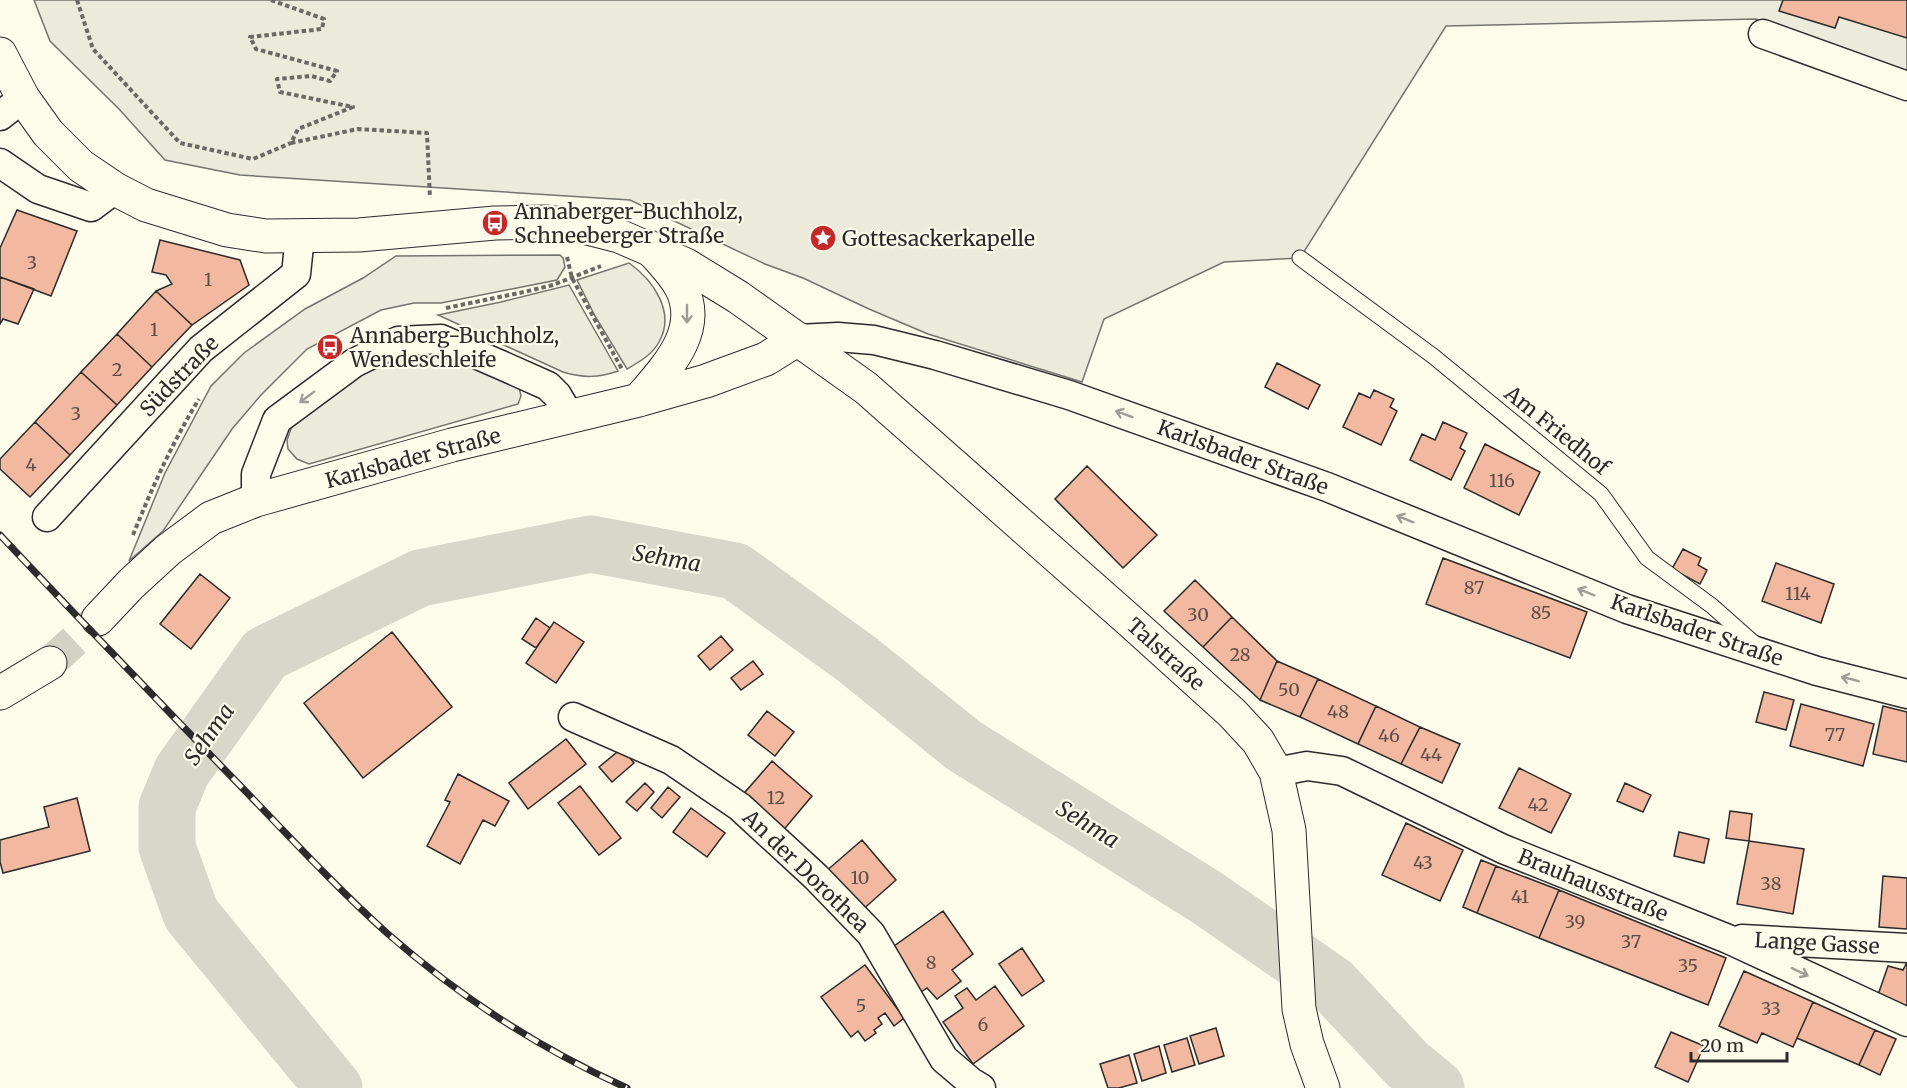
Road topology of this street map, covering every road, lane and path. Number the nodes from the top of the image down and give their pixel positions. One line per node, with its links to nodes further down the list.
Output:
1 (77, 0): 7 (path)
2 (271, 0): 7 (path)
3 (1763, 34): 5 (street)
4 (0, 54): 6 (main road, Talstraße)
5 (1907, 86)
6 (12, 107): 9 (main road, Talstraße)
7 (291, 143): 10 (path)
8 (0, 163): 9 (street)
9 (115, 189): 11 (main road, Talstraße)
10 (431, 228): 11 (main road, Talstraße); 12 (main road, Talstraße)
11 (300, 236): 22 (street, Südstraße)
12 (649, 248): 15 (path); 17 (main road, Talstraße); 19 (main road, one-way to 19)
13 (566, 252): 15 (path)
14 (1300, 258): 25 (lane, Am Friedhof)
15 (572, 278): 16 (path); 19 (path)
16 (444, 308)
17 (798, 339): 19 (main road, Karlsbader Straße); 25 (street, Karlsbader Straße, one-way to 17); 30 (main road, Talstraße)
18 (204, 392): 23 (path)
19 (639, 400): 20 (main road, Karlsbader Straße)
20 (570, 417): 21 (main road, Karlsbader Straße); 21 (street, one-way to 21)
21 (256, 501): 24 (main road, Karlsbader Straße)
22 (47, 517)
23 (132, 539)
24 (98, 619)
25 (1768, 654): 28 (street, Karlsbader Straße, one-way to 25)
26 (50, 663): 27 (main road)
27 (0, 693)
28 (1907, 694)
29 (573, 717): 34 (street, An der Dorothea)
30 (1276, 772): 31 (street, Brauhausstraße); 35 (main road, Talstraße)
31 (1728, 939): 32 (street, Lange Gasse); 33 (street, Brauhausstraße, one-way to 33)
32 (1907, 948)
33 (1907, 1022)
34 (981, 1088)
35 (1323, 1088)

